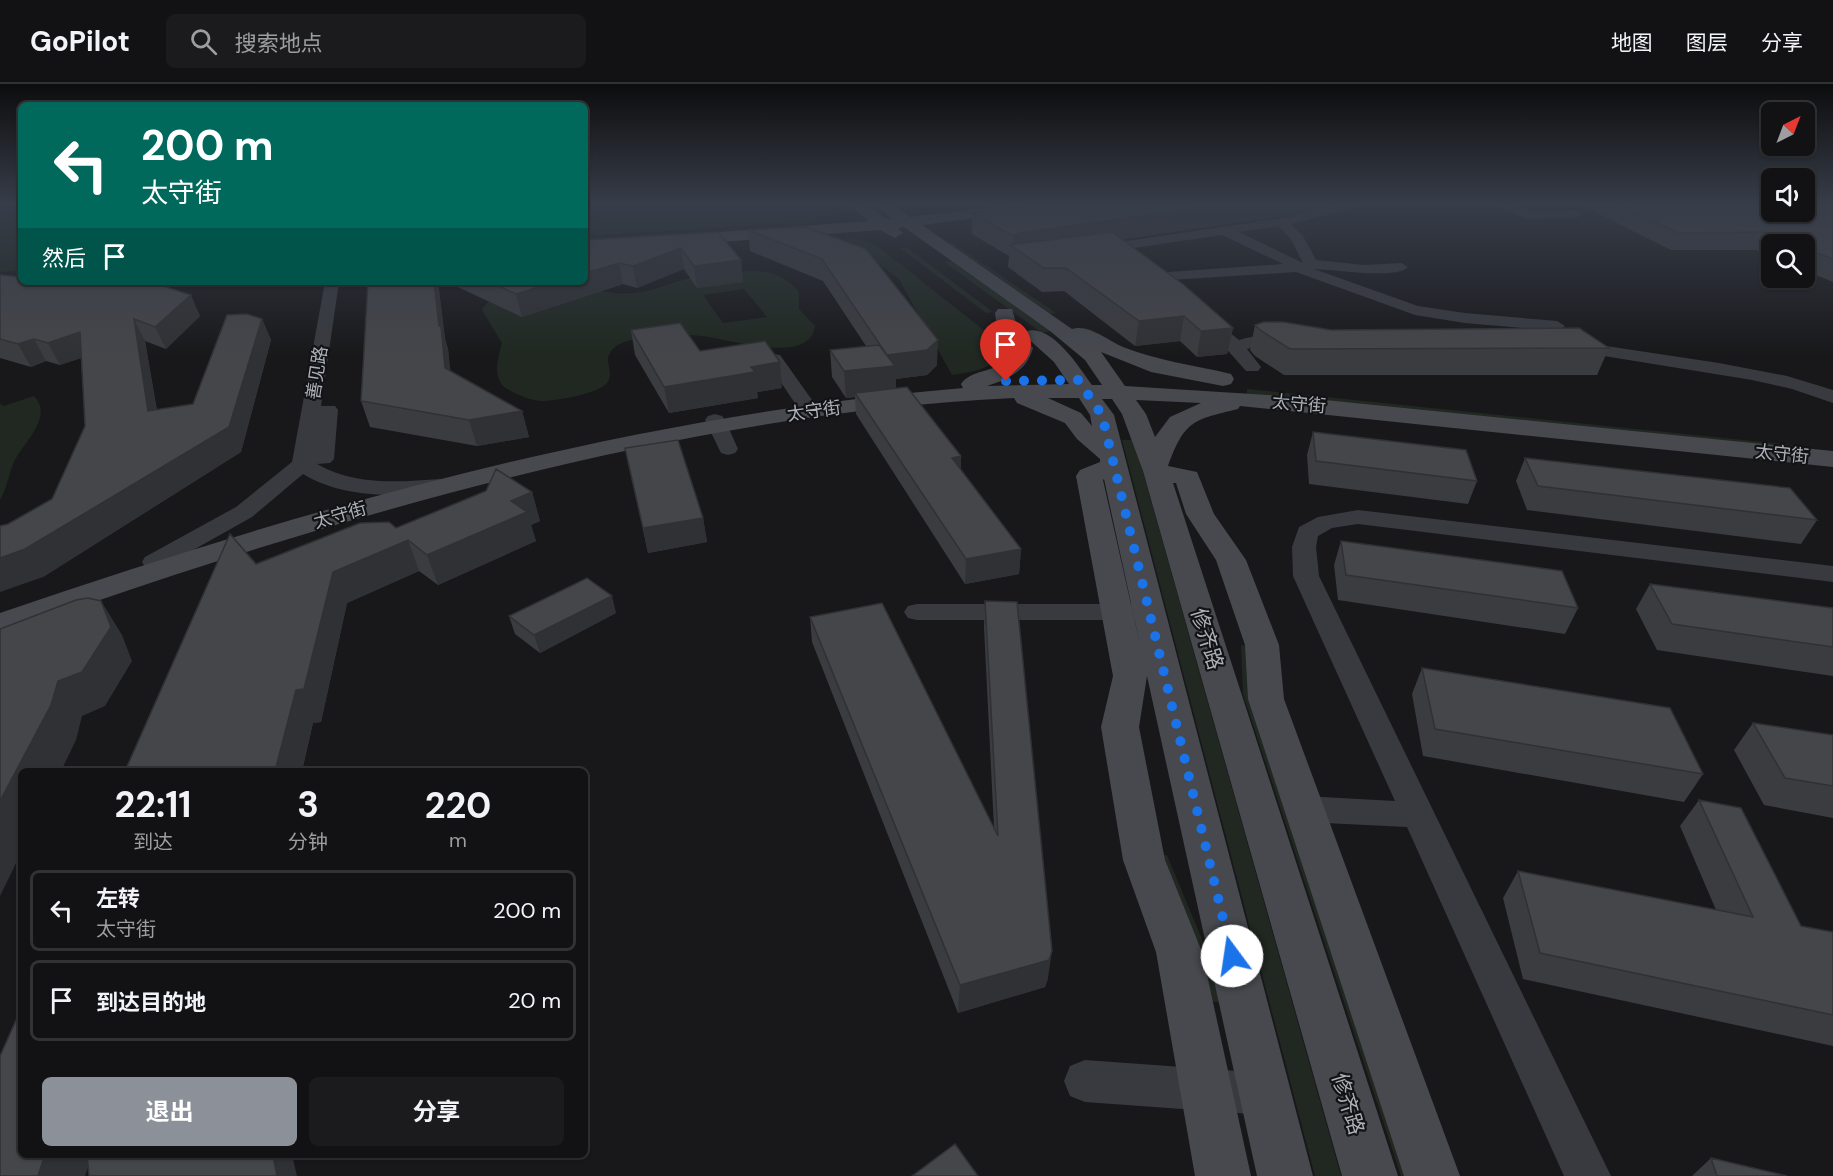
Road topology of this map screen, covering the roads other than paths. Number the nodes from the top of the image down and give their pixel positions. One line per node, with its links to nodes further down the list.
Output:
1 (933, 255): 12 (street, 修齐路)
2 (946, 255): 13 (street, 修齐路)
3 (1124, 255): 8 (street)
4 (1275, 255): 7 (street)
5 (1301, 255): 7 (street)
6 (1401, 267): 7 (street)
7 (1305, 271): 8 (street); 16 (street)
8 (1154, 277): 11 (street)
9 (332, 285): 29 (street, 善见路)
10 (342, 285): 29 (street, 善见路)
11 (1174, 293)
12 (1005, 313): 20 (street); 22 (street, 修齐路)
13 (1053, 324): 21 (street); 22 (street, 修齐路)
14 (1209, 324): 17 (street)
15 (1300, 345): 17 (street)
16 (1566, 346): 19 (street); 24 (street)
17 (1236, 347): 21 (street)
18 (774, 359): 25 (street)
19 (1592, 364)
20 (972, 384): 22 (street, 太守街); 25 (street, 太守街)
21 (1258, 385): 22 (street, 太守街); 26 (street, 太守街); 27 (street, 太守街); 30 (street)
22 (1098, 386): 23 (street, 太守街); 28 (street, 修齐路); 30 (street, 修齐路)
23 (997, 392): 25 (street, 太守街); 28 (street)
24 (1833, 397)
25 (808, 408): 31 (street, 太守街)
26 (1833, 443)
27 (1833, 459)
28 (1113, 461): 38 (street)
29 (312, 465): 31 (street); 32 (street); 33 (street); 35 (street)
30 (1156, 469): 43 (street); 50 (street, 修齐路)
31 (444, 482): 32 (street, 太守街); 34 (street, 太守街)
32 (406, 489): 33 (street, 太守街)
33 (224, 539): 34 (street); 35 (street, 太守街)
34 (193, 559): 40 (street, 太守街)
35 (154, 562): 39 (street, 太守街)
36 (1833, 573): 44 (street)
37 (918, 612): 38 (street)
38 (1133, 612): 46 (street); 47 (street)
39 (0, 615)
40 (0, 624)
41 (0, 634): 42 (street)
42 (0, 649)
43 (1304, 809): 44 (street); 51 (street)
44 (1418, 815): 52 (street)
45 (1085, 1081): 46 (street)
46 (1206, 1090): 47 (street); 48 (street)
47 (1265, 1094): 49 (street)
48 (1223, 1176)
49 (1285, 1176)
50 (1370, 1176)
51 (1432, 1176)
52 (1588, 1176)

